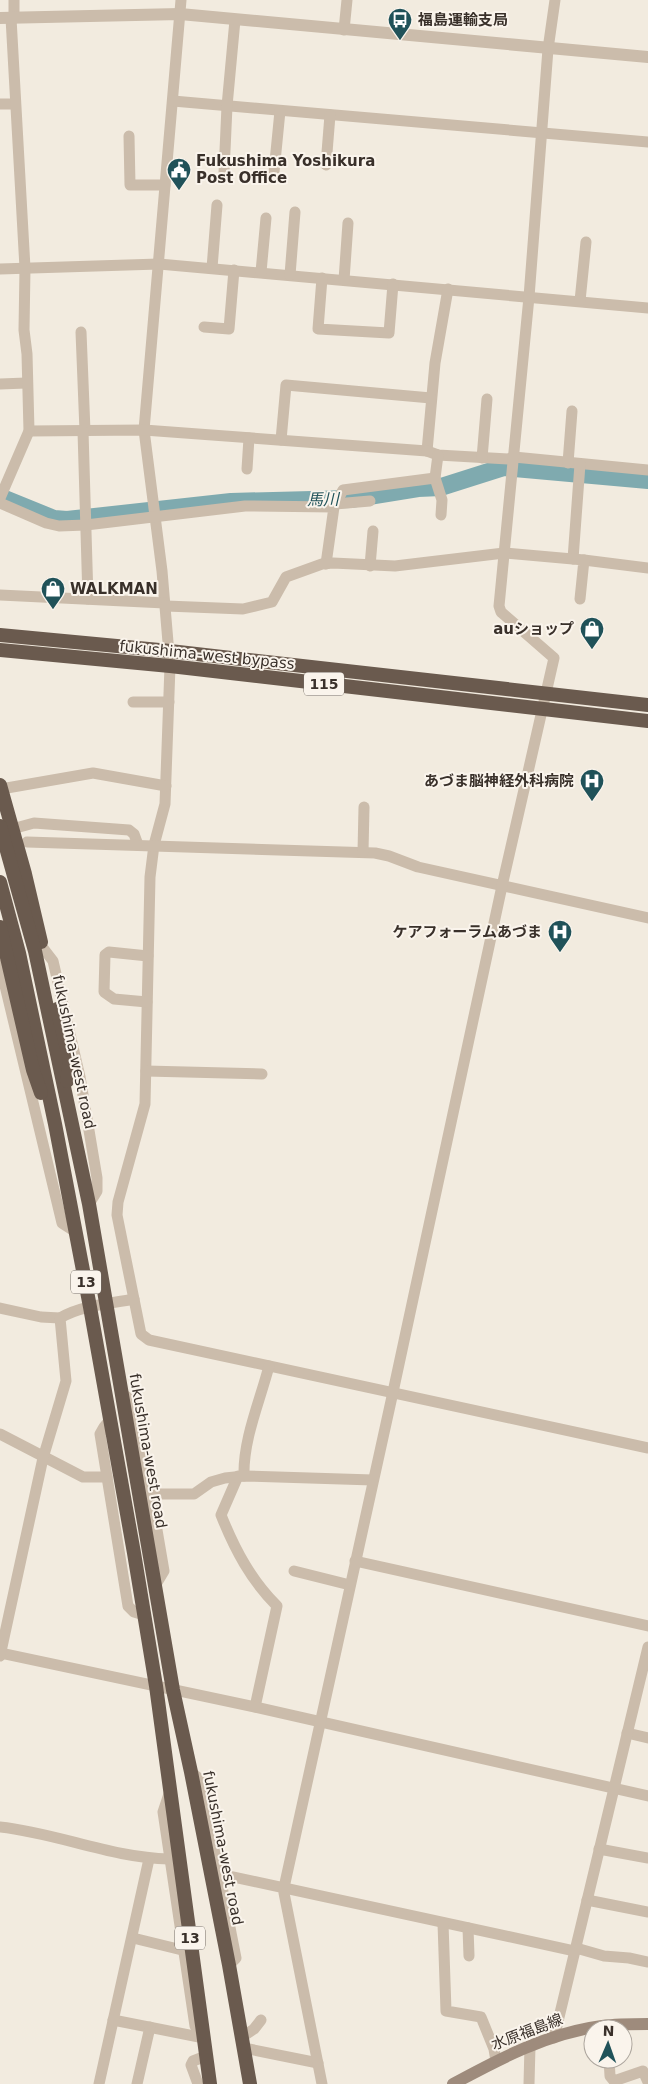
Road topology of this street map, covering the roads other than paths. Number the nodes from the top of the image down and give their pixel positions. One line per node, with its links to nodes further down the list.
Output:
1 (14, 0): 6 (street)
2 (182, 0): 5 (street)
3 (347, 0): 8 (street)
4 (555, 0): 9 (street)
5 (180, 14): 6 (street); 7 (street); 11 (street)
6 (9, 18): 13 (street)
7 (235, 20): 8 (street); 14 (street)
8 (344, 30): 9 (street)
9 (548, 49): 10 (street); 17 (street)
10 (648, 57)
11 (173, 101): 14 (street); 23 (street)
12 (0, 104): 13 (street)
13 (15, 104): 30 (street)
14 (228, 106): 15 (street); 22 (street)
15 (280, 110): 16 (street); 21 (street)
16 (330, 115): 17 (street); 20 (street)
17 (543, 134): 19 (street); 40 (street)
18 (129, 136): 23 (street)
19 (648, 142)
20 (326, 165)
21 (274, 172)
22 (224, 173)
23 (165, 185): 29 (street)
24 (217, 204): 31 (street)
25 (295, 212): 35 (street)
26 (266, 218): 34 (street)
27 (348, 223): 37 (street)
28 (586, 242): 41 (street)
29 (159, 264): 30 (street); 31 (street); 50 (street)
30 (25, 268): 32 (street); 45 (street)
31 (212, 268): 33 (street)
32 (0, 269)
33 (234, 270): 34 (street); 43 (street)
34 (261, 272): 35 (street)
35 (290, 275): 36 (street)
36 (322, 278): 37 (street); 38 (street)
37 (344, 280): 38 (street)
38 (393, 284): 39 (street)
39 (448, 289): 40 (street); 47 (street)
40 (529, 297): 41 (street); 57 (street)
41 (580, 302): 42 (street)
42 (648, 308)
43 (204, 327)
44 (81, 332): 51 (street)
45 (26, 383): 46 (street); 52 (street)
46 (0, 384)
47 (432, 398): 54 (street); 55 (street)
48 (487, 399): 56 (street)
49 (572, 411): 58 (street)
50 (144, 430): 51 (street); 53 (street); 66 (street)
51 (84, 431): 52 (street); 68 (street)
52 (29, 432): 63 (street)
53 (249, 438): 54 (street); 59 (street)
54 (281, 440): 55 (street)
55 (433, 453): 56 (street); 62 (street)
56 (482, 458): 57 (street)
57 (513, 460): 58 (street); 70 (street)
58 (568, 463): 61 (street)
59 (247, 469)
60 (648, 470): 61 (street)
61 (580, 471): 71 (street)
62 (437, 480): 65 (street); 67 (street)
63 (1, 498): 68 (street)
64 (370, 501): 65 (street)
65 (336, 502): 66 (street); 72 (street)
66 (155, 512): 68 (street); 78 (street)
67 (441, 515)
68 (85, 520): 76 (street)
69 (373, 531): 73 (street)
70 (504, 553): 71 (street); 73 (street); 83 (street)
71 (579, 560): 74 (street); 77 (street)
72 (326, 564): 73 (street); 78 (street)
73 (370, 566)
74 (648, 568)
75 (0, 595): 76 (street)
76 (88, 599): 78 (street)
77 (580, 599)
78 (166, 605): 81 (street)
79 (0, 635): 81 (highway, fukushima-west bypass / 115)
80 (0, 650): 82 (highway, fukushima-west bypass / 115)
81 (170, 651): 82 (street); 83 (highway, fukushima-west bypass / 115)
82 (170, 666): 85 (street); 87 (highway, fukushima-west bypass / 115)
83 (546, 694): 86 (highway, fukushima-west bypass / 115); 87 (street)
84 (133, 702): 85 (street)
85 (169, 702): 89 (street)
86 (648, 705)
87 (544, 709): 88 (highway, fukushima-west bypass / 115); 98 (street)
88 (648, 721)
89 (166, 786): 90 (street); 95 (street)
90 (0, 787): 92 (highway)
91 (364, 808): 96 (street)
92 (6, 827): 94 (street); 101 (highway); 107 (highway, fukushima-west road / 13)
93 (28, 842): 94 (street)
94 (138, 845): 95 (street)
95 (154, 845): 96 (street); 102 (street)
96 (363, 852): 98 (street)
97 (0, 882): 108 (highway, 13)
98 (502, 886): 99 (street); 117 (street)
99 (648, 918)
100 (0, 928): 108 (highway)
101 (43, 948): 107 (highway); 109 (street)
102 (148, 956): 104 (street); 104 (street)
103 (0, 966): 110 (street)
104 (147, 1002): 105 (street)
105 (146, 1071): 106 (street); 111 (street)
106 (262, 1074)
107 (66, 1090): 109 (highway, fukushima-west road / 13)
108 (55, 1124): 110 (highway, 13)
109 (89, 1204): 112 (highway, fukushima-west road / 13)
110 (76, 1232): 113 (highway, 13)
111 (134, 1300): 112 (street); 116 (street)
112 (106, 1304): 113 (street); 118 (highway, fukushima-west road / 13)
113 (90, 1307): 115 (street); 119 (highway, 13)
114 (0, 1308): 115 (street)
115 (60, 1318): 122 (street)
116 (269, 1366): 117 (street); 123 (street)
117 (394, 1392): 121 (street); 125 (street)
118 (122, 1394): 126 (street); 130 (highway, fukushima-west road / 13)
119 (110, 1422): 124 (street); 131 (highway, 13)
120 (0, 1434): 122 (street)
121 (648, 1448)
122 (43, 1458): 124 (street); 134 (street)
123 (241, 1476): 125 (street); 126 (street); 138 (street)
124 (107, 1477): 131 (street)
125 (373, 1480): 127 (street)
126 (151, 1494): 130 (street)
127 (355, 1561): 129 (street); 132 (street)
128 (294, 1571): 129 (street)
129 (350, 1585): 139 (street)
130 (155, 1586): 137 (highway, fukushima-west road / 13)
131 (144, 1615): 136 (highway, 13)
132 (648, 1626)
133 (648, 1647): 135 (street)
134 (0, 1654): 136 (street)
135 (644, 1679): 140 (street)
136 (156, 1686): 137 (street); 144 (highway, 13)
137 (173, 1690): 138 (street); 142 (highway, fukushima-west road / 13)
138 (255, 1707): 139 (street)
139 (320, 1722): 143 (street); 152 (street)
140 (627, 1734): 141 (street); 143 (street)
141 (648, 1738)
142 (191, 1772): 151 (street); 162 (highway, fukushima-west road / 13)
143 (614, 1788): 145 (street); 147 (street)
144 (170, 1791): 150 (street); 167 (highway, 13)
145 (648, 1796)
146 (0, 1827): 149 (street)
147 (599, 1849): 148 (street); 153 (street)
148 (648, 1858)
149 (149, 1859): 150 (street); 157 (street)
150 (169, 1859): 159 (street)
151 (220, 1874): 152 (street); 162 (street)
152 (284, 1889): 155 (street); 173 (street)
153 (587, 1900): 154 (street); 158 (street)
154 (648, 1912)
155 (443, 1923): 156 (street); 172 (street)
156 (468, 1928): 158 (street); 160 (street)
157 (132, 1938): 159 (street); 163 (street)
158 (576, 1949): 161 (street); 168 (street)
159 (182, 1950): 167 (street)
160 (469, 1956)
161 (648, 1962)
162 (229, 1965): 169 (highway, fukushima-west road / 13)
163 (113, 2020): 165 (street); 176 (street)
164 (261, 2020): 169 (street)
165 (150, 2027): 167 (street); 177 (street)
166 (583, 2030): 168 (main road, 水原福島線)
167 (204, 2038): 171 (highway, 13)
168 (554, 2038): 170 (main road, 水原福島線)
169 (243, 2043): 173 (street); 180 (highway, fukushima-west road / 13)
170 (530, 2046): 172 (main road, 水原福島線); 183 (street)
171 (206, 2056): 178 (street); 179 (highway, 13)
172 (496, 2061): 182 (main road, 水原福島線)
173 (318, 2063): 181 (street)
174 (610, 2069): 175 (street)
175 (648, 2082)
176 (99, 2084)
177 (137, 2084)
178 (198, 2084)
179 (210, 2084)
180 (250, 2084)
181 (322, 2084)
182 (452, 2084)
183 (529, 2084)

